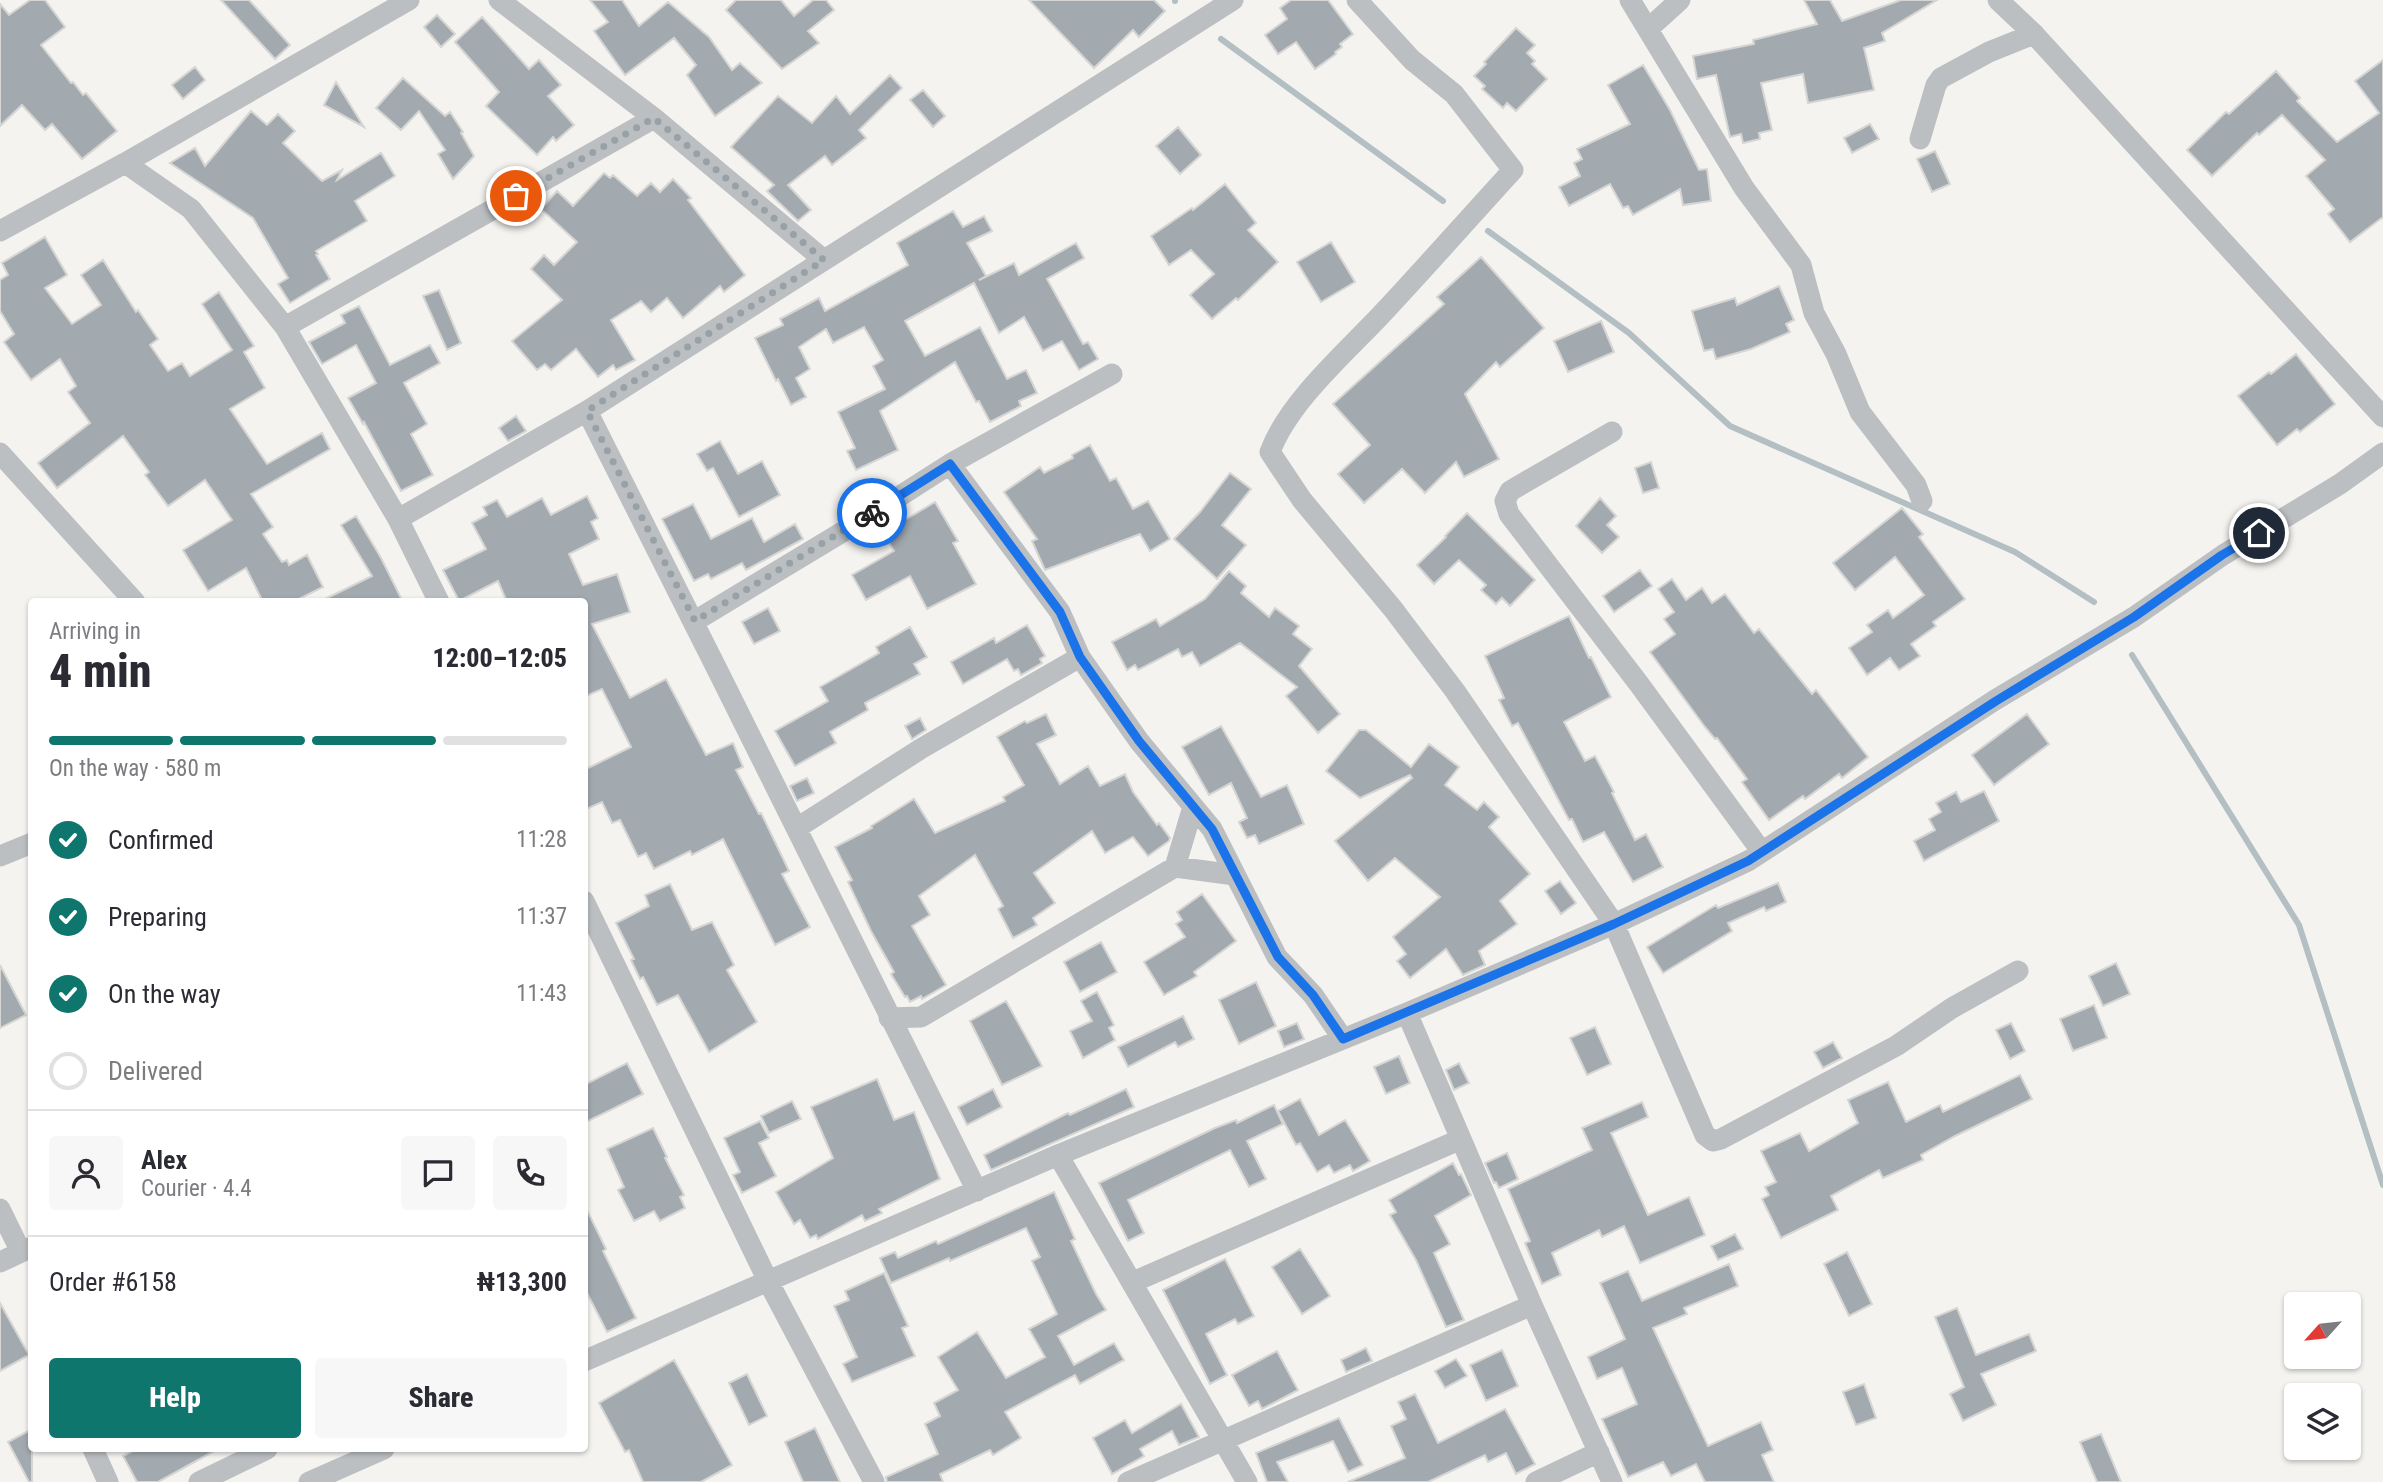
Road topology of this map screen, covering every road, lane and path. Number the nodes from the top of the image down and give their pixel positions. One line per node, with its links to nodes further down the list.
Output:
1 (409, 0): 12 (street)
2 (499, 0): 10 (street)
3 (1233, 0): 14 (street)
4 (1357, 0): 37 (street)
5 (1630, 0): 8 (street)
6 (1680, 0): 8 (street)
7 (1998, 0): 9 (street)
8 (1648, 29): 23 (street)
9 (2034, 34): 11 (street); 18 (street)
10 (654, 118): 14 (street); 15 (street)
11 (1920, 139)
12 (125, 163): 13 (street); 15 (street)
13 (0, 231)
14 (824, 260): 17 (street)
15 (285, 327): 24 (street)
16 (1112, 374): 22 (street)
17 (587, 411): 24 (street); 27 (street)
18 (2383, 416)
19 (1612, 432): 32 (street)
20 (2383, 453): 32 (street)
21 (3, 462): 25 (street)
22 (950, 464): 27 (street); 28 (street)
23 (1922, 501)
24 (398, 519): 26 (street)
25 (131, 598)
26 (437, 598)
27 (695, 621): 30 (street)
28 (1080, 657): 29 (street); 30 (street)
29 (1194, 807): 34 (street); 35 (street)
30 (797, 828): 41 (street)
31 (28, 845): 33 (street)
32 (1762, 852): 37 (street)
33 (0, 856)
34 (1175, 867): 35 (street); 40 (street)
35 (1235, 875): 42 (street)
36 (588, 909): 50 (street)
37 (1614, 924): 38 (street); 39 (street)
38 (2018, 971)
39 (1407, 1013): 42 (street); 44 (street)
40 (921, 1017): 41 (street); 43 (street)
41 (889, 1018): 43 (street)
42 (1343, 1039): 45 (street)
43 (907, 1051): 46 (street)
44 (1461, 1139): 51 (street); 52 (street)
45 (1058, 1155): 46 (street); 51 (street)
46 (977, 1191): 50 (street)
47 (0, 1209): 48 (street)
48 (26, 1250): 49 (street)
49 (0, 1262)
50 (768, 1281): 53 (street); 62 (street)
51 (1133, 1282): 54 (street)
52 (1532, 1305): 54 (street); 58 (street)
53 (588, 1359)
54 (1225, 1440): 63 (street); 64 (street)
55 (94, 1452): 59 (street)
56 (262, 1452): 60 (street)
57 (377, 1452): 61 (street)
58 (1599, 1452): 65 (street); 66 (street)
59 (108, 1482)
60 (199, 1482)
61 (309, 1482)
62 (874, 1482)
63 (1128, 1482)
64 (1247, 1482)
65 (1536, 1482)
66 (1612, 1482)

